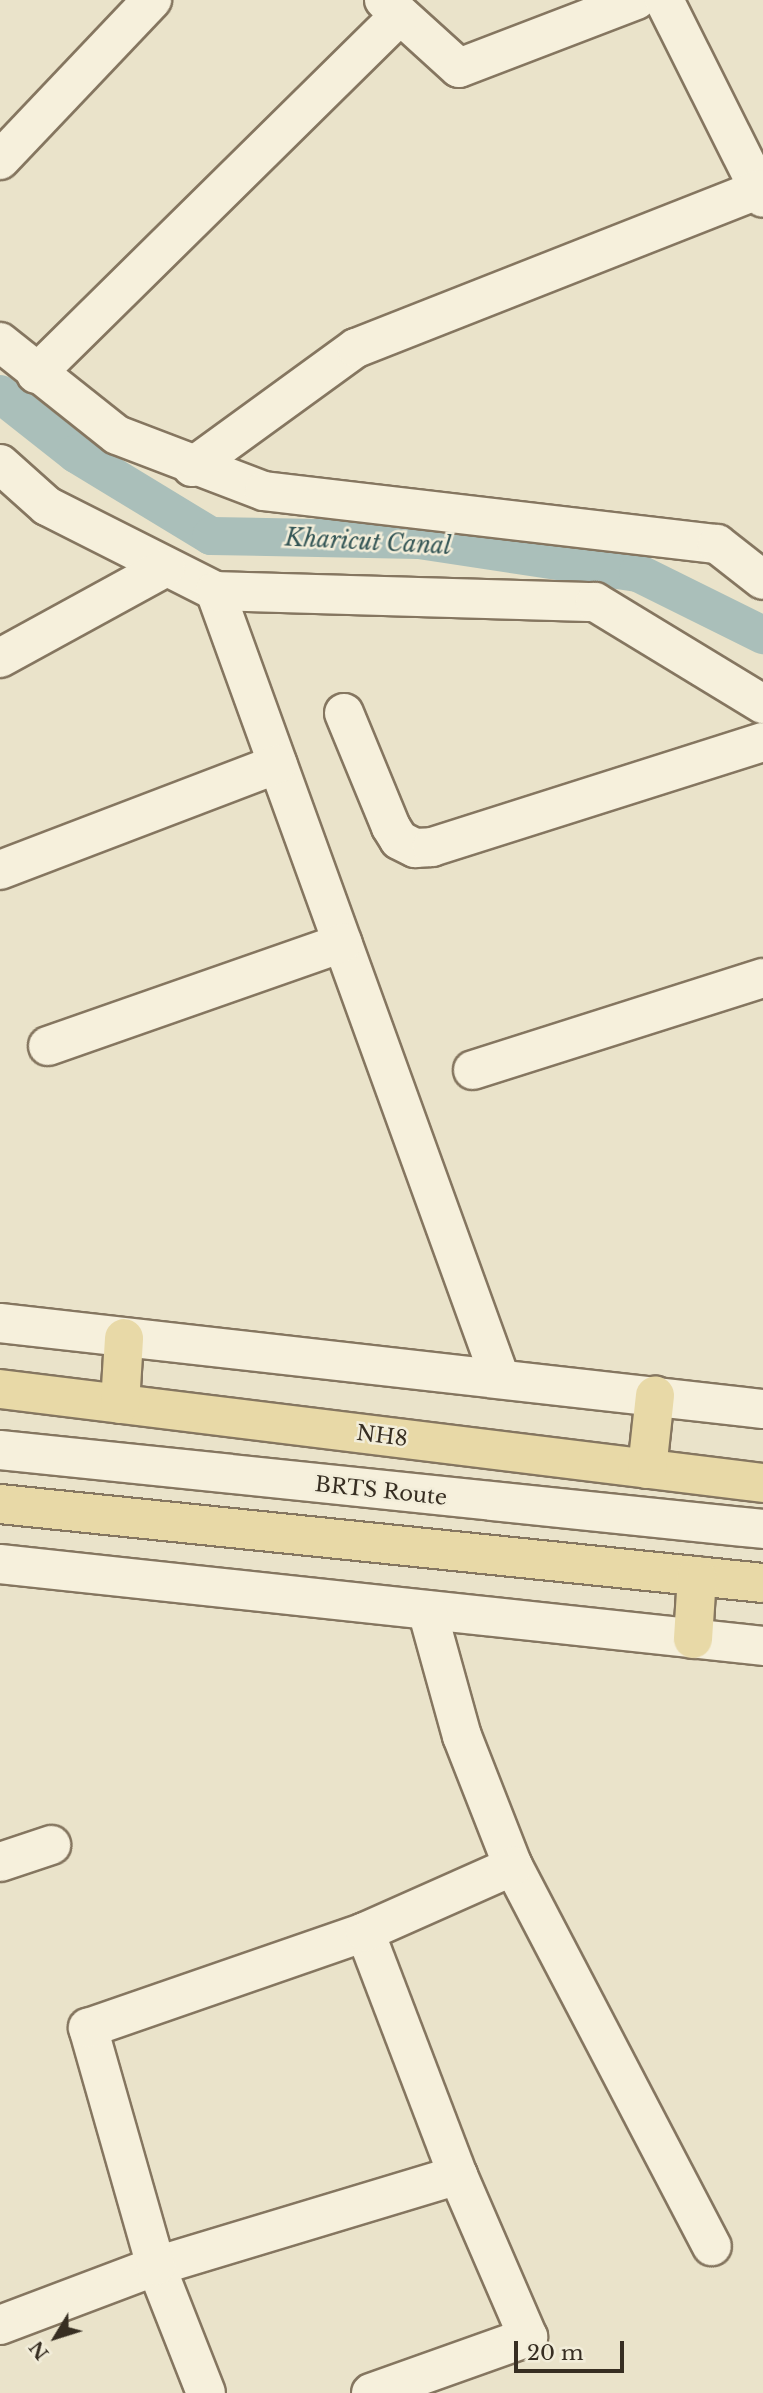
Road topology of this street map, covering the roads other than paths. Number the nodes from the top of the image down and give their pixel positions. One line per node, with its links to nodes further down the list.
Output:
1 (152, 0): 5 (street)
2 (636, 0): 4 (street)
3 (664, 0): 6 (street)
4 (392, 7): 8 (street)
5 (0, 160)
6 (761, 193): 10 (street)
7 (0, 342): 8 (street)
8 (36, 374): 10 (street)
9 (0, 464): 11 (street)
10 (192, 467): 12 (street)
11 (166, 566): 13 (street); 14 (street)
12 (763, 580)
13 (215, 592): 15 (street); 18 (street)
14 (0, 658)
15 (763, 704)
16 (345, 713): 17 (street)
17 (763, 742)
18 (277, 764): 19 (street); 20 (street)
19 (0, 870)
20 (342, 943): 22 (street); 26 (street)
21 (763, 978): 23 (street)
22 (48, 1046)
23 (473, 1069)
24 (0, 1323): 25 (street)
25 (124, 1338): 26 (street); 29 (main road)
26 (500, 1378): 28 (street)
27 (0, 1389): 29 (main road, NH8)
28 (656, 1395): 30 (street); 32 (main road)
29 (120, 1404): 32 (main road, NH8)
30 (763, 1409)
31 (0, 1450): 35 (street, BRTS Route)
32 (647, 1469): 33 (main road, NH8)
33 (763, 1483)
34 (0, 1504): 37 (main road)
35 (763, 1529)
36 (0, 1564): 39 (street)
37 (696, 1576): 38 (main road); 40 (main road)
38 (763, 1583)
39 (426, 1610): 40 (street); 44 (street)
40 (693, 1639): 41 (street)
41 (763, 1647)
42 (51, 1845): 43 (street)
43 (0, 1862)
44 (513, 1866): 45 (street); 47 (street)
45 (365, 1932): 46 (street); 48 (street)
46 (458, 2175): 48 (street); 51 (street)
47 (712, 2246)
48 (156, 2266): 49 (street); 50 (street)
49 (0, 2325)
50 (206, 2393)
51 (371, 2393)

